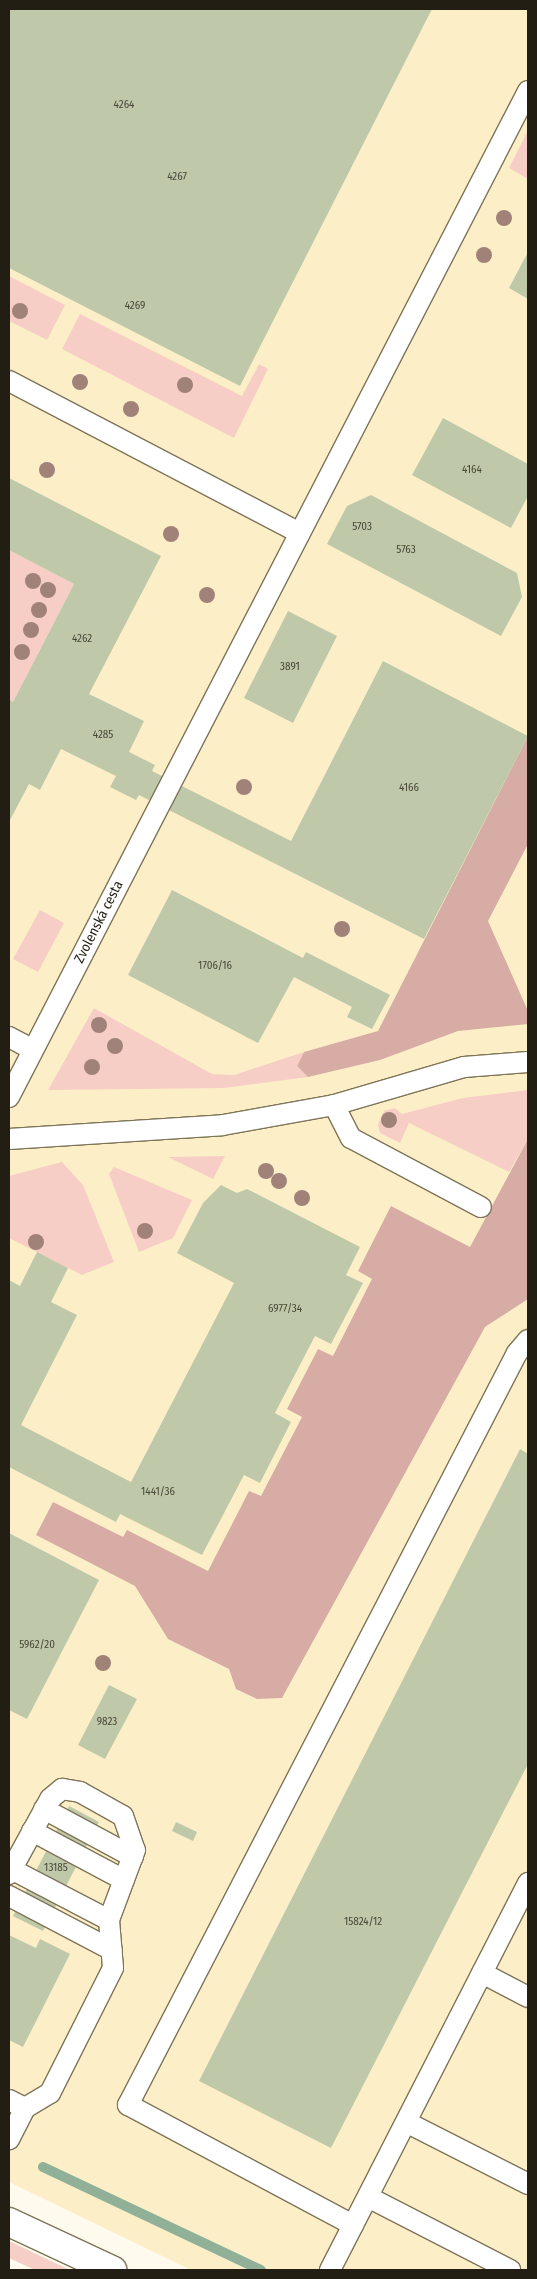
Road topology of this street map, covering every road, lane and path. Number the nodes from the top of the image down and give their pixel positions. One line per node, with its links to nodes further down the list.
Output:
1 (528, 91): 3 (lane, Zvolenská cesta)
2 (9, 381): 3 (lane)
3 (300, 533): 5 (lane, Zvolenská cesta)
4 (9, 1037): 5 (lane)
5 (33, 1050): 7 (lane, Zvolenská cesta)
6 (528, 1062): 8 (lane)
7 (9, 1097)
8 (334, 1105): 9 (lane); 10 (lane)
9 (9, 1139)
10 (481, 1207)
11 (524, 1350): 29 (lane)
12 (44, 1810): 13 (lane); 14 (lane); 14 (lane)
13 (32, 1831): 15 (lane); 16 (lane)
14 (133, 1857): 16 (lane)
15 (10, 1871): 19 (lane)
16 (124, 1880): 19 (lane)
17 (528, 1883): 21 (lane)
18 (9, 1896): 20 (lane)
19 (109, 1920): 20 (lane)
20 (112, 1950): 23 (lane)
21 (482, 1973): 22 (lane); 24 (lane)
22 (528, 1996)
23 (17, 2104): 25 (lane)
24 (406, 2122): 26 (lane); 27 (lane)
25 (9, 2139)
26 (528, 2184)
27 (368, 2197): 29 (lane); 32 (lane)
28 (9, 2222): 30 (street)
29 (353, 2225): 31 (lane)
30 (112, 2270)
31 (330, 2270)
32 (510, 2270)

